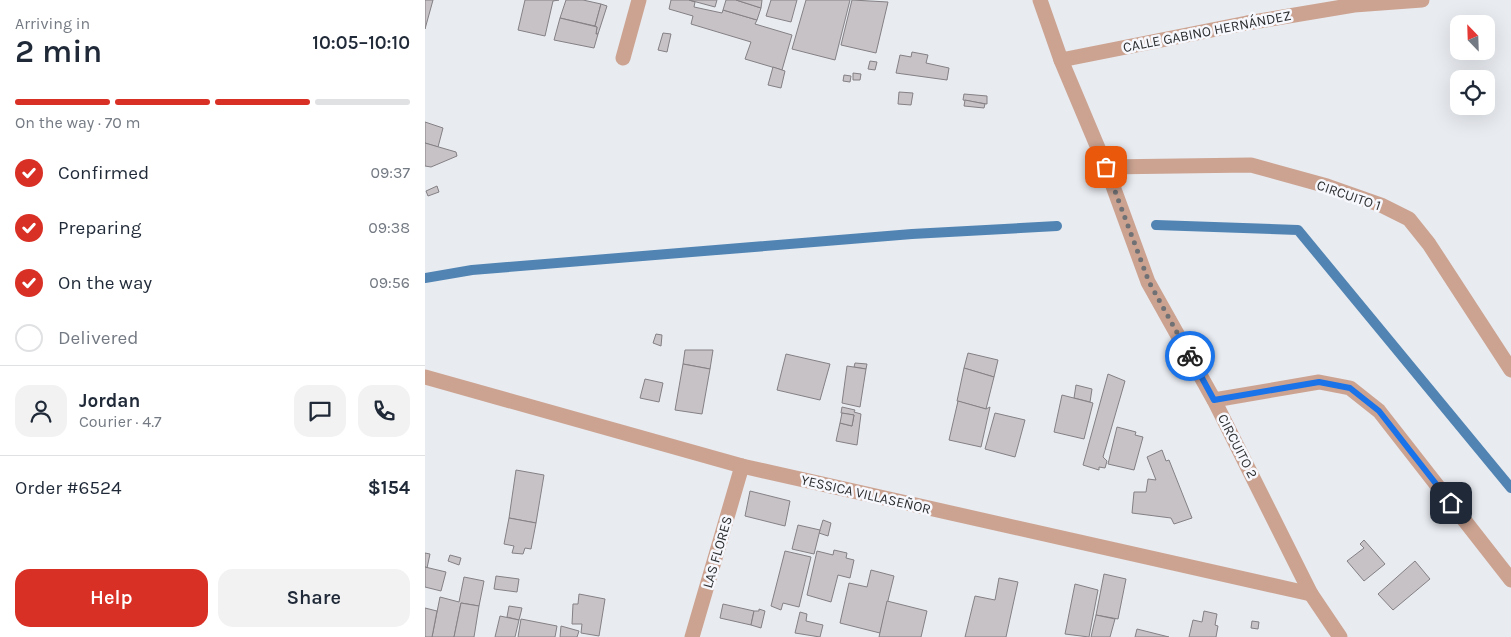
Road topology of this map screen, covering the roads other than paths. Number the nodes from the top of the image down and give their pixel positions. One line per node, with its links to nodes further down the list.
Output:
1 (639, 0): 4 (street)
2 (1040, 0): 5 (street, CIRCUITO 2)
3 (1421, 0): 5 (street, CALLE GABINO HERNÁNDEZ)
4 (623, 58)
5 (1061, 60): 6 (street, CIRCUITO 2)
6 (1106, 167): 7 (street, CIRCUITO 1); 9 (street, CIRCUITO 2)
7 (1511, 370)
8 (425, 377): 10 (street, YESSICA VILLASEÑOR)
9 (1214, 400): 11 (street); 12 (street, CIRCUITO 2)
10 (742, 466): 12 (street, YESSICA VILLASEÑOR); 13 (street, LAS FLORES)
11 (1511, 580)
12 (1311, 594): 14 (street, CIRCUITO 2)
13 (692, 637)
14 (1339, 637)

